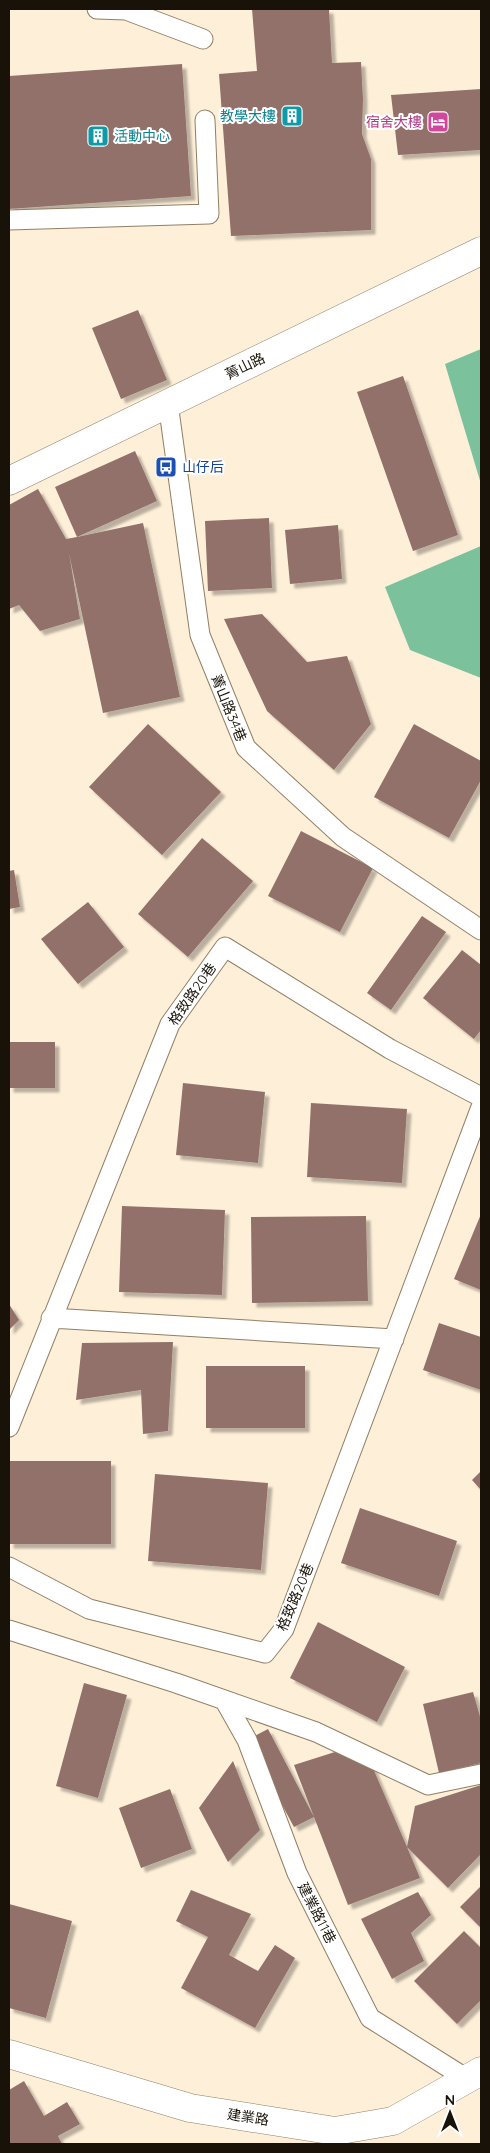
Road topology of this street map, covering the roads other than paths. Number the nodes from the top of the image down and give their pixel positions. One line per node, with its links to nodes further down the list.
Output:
1 (97, 9): 2 (lane)
2 (203, 39)
3 (205, 120): 4 (lane)
4 (9, 220)
5 (481, 251): 6 (street, 菁山路)
6 (168, 404): 7 (street, 菁山路); 8 (lane, 菁山路34巷)
7 (9, 481)
8 (481, 930)
9 (481, 1097): 11 (lane, 格致路20巷)
10 (481, 1108): 12 (lane, 格致路20巷)
11 (51, 1318): 12 (lane); 13 (lane, 格致路20巷)
12 (394, 1339): 14 (lane, 格致路20巷)
13 (9, 1427)
14 (9, 1567)
15 (9, 1630): 16 (lane)
16 (226, 1701): 17 (lane); 19 (lane, 建業路11巷)
17 (481, 1774)
18 (9, 2054): 19 (street, 建業路)
19 (474, 2075)

